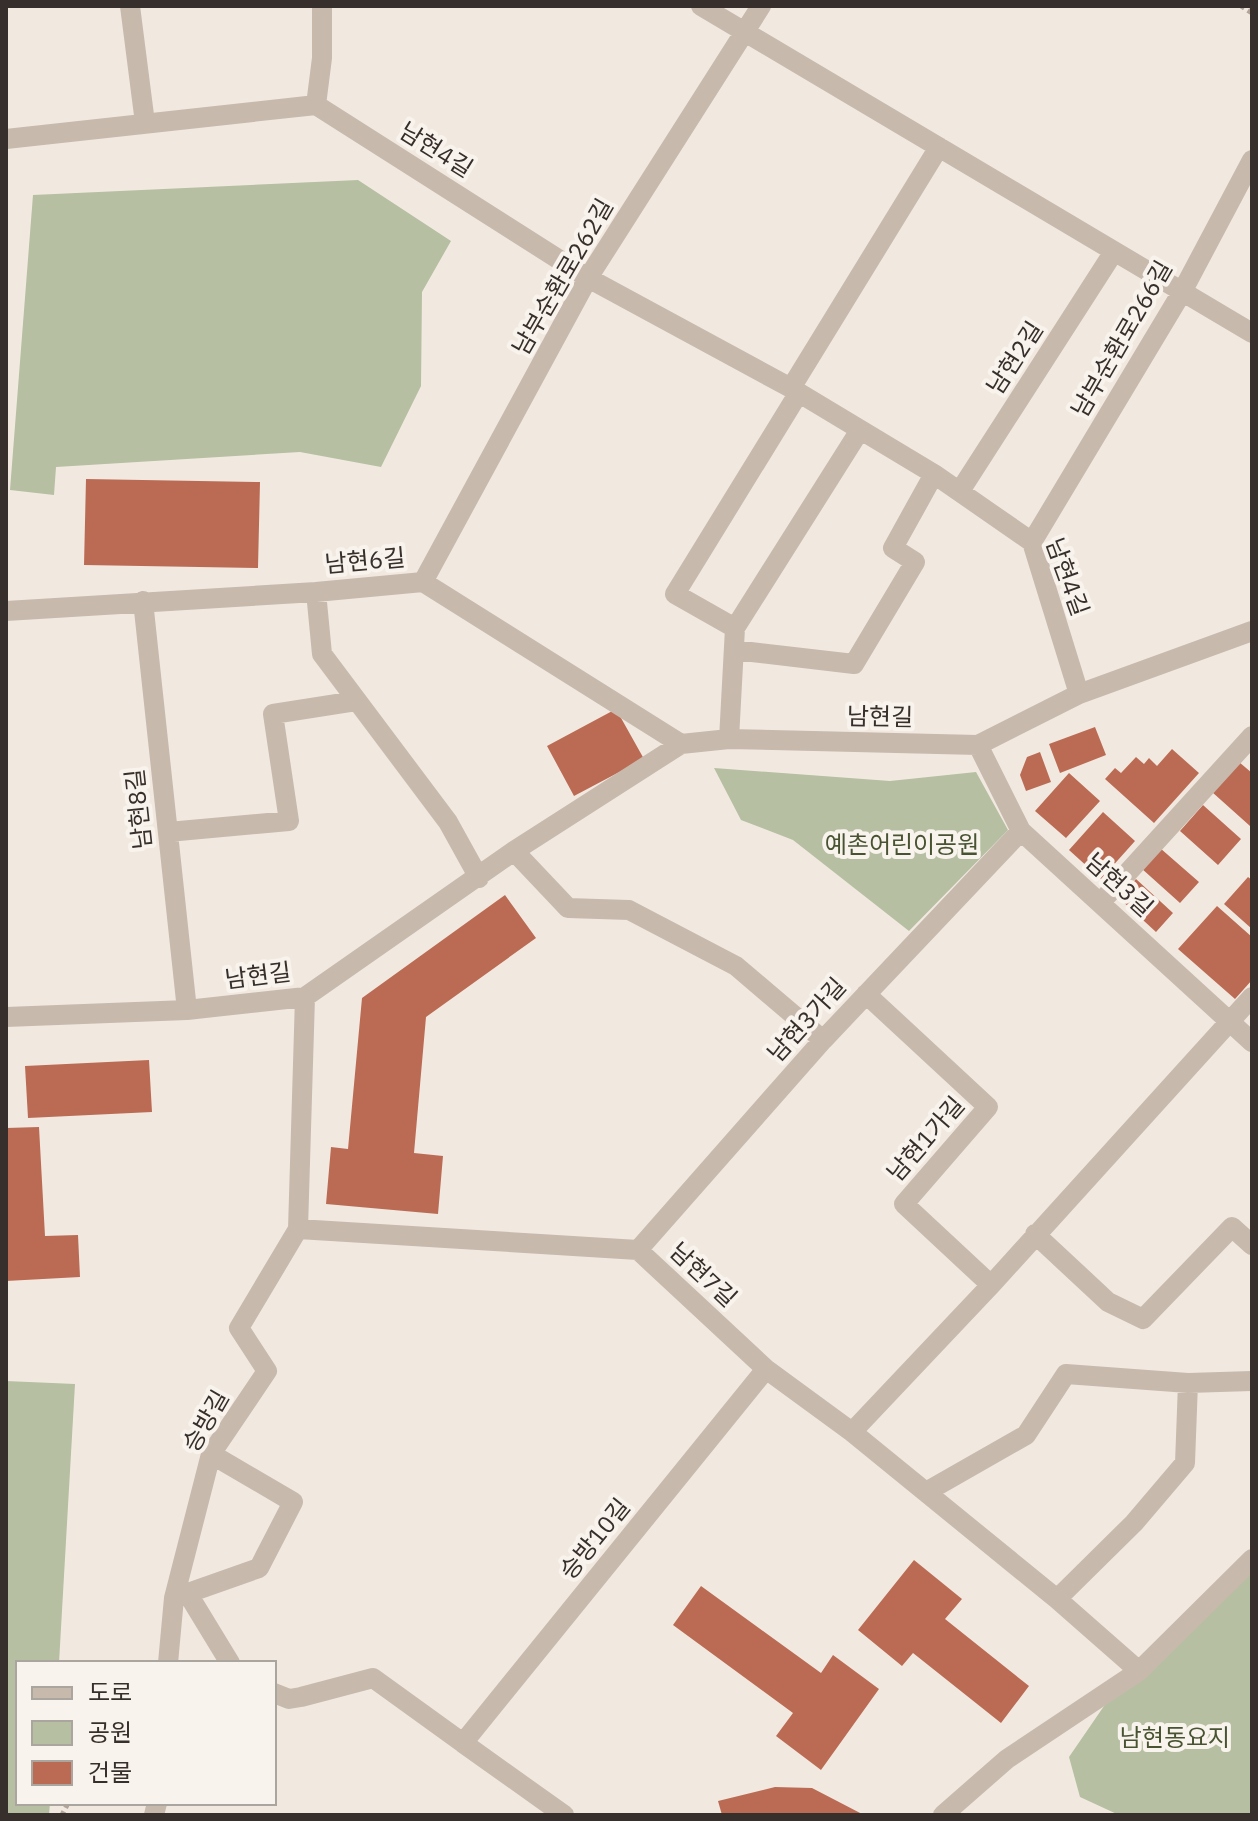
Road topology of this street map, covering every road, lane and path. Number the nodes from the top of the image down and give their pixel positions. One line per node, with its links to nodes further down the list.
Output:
1 (130, 6): 9 (street)
2 (322, 6): 8 (street)
3 (701, 6): 7 (street)
4 (761, 6): 7 (street, 남부순환로262길)
5 (1241, 6): 6 (path)
6 (1252, 13)
7 (744, 32): 11 (street); 14 (street, 남부순환로262길)
8 (316, 105): 9 (street); 14 (street, 남현4길)
9 (145, 123): 10 (street)
10 (6, 139)
11 (939, 147): 13 (street); 17 (street)
12 (1252, 160): 15 (street, 남부순환로266길)
13 (1113, 253): 15 (street); 20 (street, 남현2길)
14 (588, 278): 17 (street, 남현4길); 22 (street, 남부순환로262길)
15 (1182, 292): 16 (street); 21 (street, 남부순환로266길)
16 (1252, 333)
17 (795, 391): 18 (street, 남현4길); 26 (street)
18 (860, 430): 19 (street, 남현4길); 26 (street)
19 (934, 474): 20 (street, 남현4길); 28 (street)
20 (960, 491): 21 (street, 남현4길)
21 (1032, 542): 29 (street, 남현4길)
22 (423, 582): 23 (street, 남현6길); 33 (street, 남현6길)
23 (316, 592): 24 (street, 남현6길); 30 (street)
24 (143, 601): 25 (street, 남현6길); 36 (street, 남현8길)
25 (6, 611)
26 (735, 628): 28 (street)
27 (1252, 631): 29 (street, 남현길)
28 (734, 650): 32 (street)
29 (1079, 694): 34 (street, 남현길)
30 (356, 701): 36 (street); 38 (street)
31 (1252, 736): 39 (street)
32 (729, 739): 33 (street, 남현길); 34 (street, 남현길)
33 (681, 744): 37 (street, 남현길)
34 (978, 745): 35 (street, 남현3길)
35 (1021, 831): 39 (street, 남현3길); 40 (street, 남현3가길)
36 (168, 832): 43 (street, 남현8길)
37 (514, 851): 38 (street, 남현길); 46 (street)
38 (479, 878): 41 (street, 남현길)
39 (1100, 903): 45 (street, 남현3길)
40 (866, 994): 46 (street, 남현3가길); 52 (street, 남현1가길)
41 (305, 997): 43 (street, 남현길); 48 (street)
42 (1252, 997): 45 (street)
43 (187, 1010): 44 (street, 남현길)
44 (6, 1017)
45 (1230, 1021): 47 (street, 남현3길); 49 (street)
46 (823, 1040): 51 (street, 남현3가길)
47 (1252, 1042)
48 (298, 1229): 51 (street, 남현7길); 57 (street, 승방길)
49 (1035, 1234): 50 (street); 52 (street)
50 (1252, 1245)
51 (638, 1250): 53 (street, 남현7길)
52 (991, 1285): 56 (street)
53 (766, 1369): 56 (street, 남현7길); 66 (street, 승방10길)
54 (1252, 1381): 55 (street)
55 (1188, 1383): 58 (street); 61 (street)
56 (852, 1432): 58 (street, 남현7길)
57 (211, 1454): 60 (street, 승방길); 60 (street)
58 (926, 1492): 61 (street, 남현7길)
59 (1252, 1559): 64 (street)
60 (181, 1596): 62 (street, 승방길); 63 (street)
61 (1057, 1599): 64 (street, 남현7길)
62 (168, 1661)
63 (229, 1661)
64 (1139, 1671): 68 (street)
65 (276, 1694): 66 (street)
66 (463, 1743): 67 (street)
67 (564, 1815)
68 (943, 1815)

